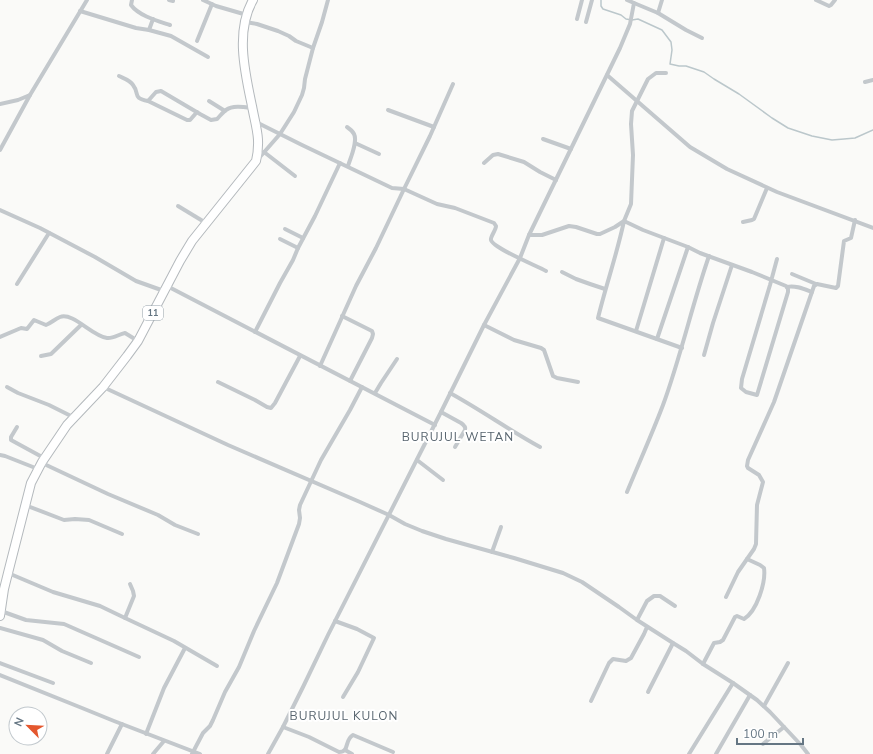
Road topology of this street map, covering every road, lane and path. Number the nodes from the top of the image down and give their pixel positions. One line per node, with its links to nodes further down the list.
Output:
1 (87, 0): 14 (street)
2 (132, 0): 17 (street)
3 (203, 0): 12 (street)
4 (252, 0): 18 (highway)
5 (328, 0): 24 (street)
6 (582, 0): 16 (street)
7 (592, 0): 19 (street)
8 (627, 0): 13 (street)
9 (662, 0): 15 (street)
10 (816, 0): 11 (street)
11 (835, 0)
12 (212, 4): 18 (street); 23 (street)
13 (634, 4): 15 (street); 27 (street)
14 (80, 11): 21 (street); 32 (street)
15 (658, 14): 22 (street)
16 (577, 18)
17 (153, 19): 20 (street); 21 (street)
18 (246, 19): 24 (street); 37 (highway)
19 (586, 22)
20 (170, 25)
21 (148, 30): 25 (street)
22 (702, 38)
23 (197, 41)
24 (313, 48): 44 (street)
25 (208, 57)
26 (666, 73): 33 (street)
27 (607, 75): 33 (street); 47 (street)
28 (119, 76): 34 (street)
29 (873, 80): 30 (street)
30 (865, 82)
31 (453, 84): 43 (street)
32 (30, 95): 36 (street); 48 (street)
33 (637, 100): 57 (street); 62 (street)
34 (148, 101): 40 (street); 40 (street)
35 (209, 101): 39 (street)
36 (0, 104)
37 (252, 108): 39 (street); 41 (highway)
38 (388, 110): 43 (street)
39 (225, 111): 40 (street)
40 (197, 112)
41 (256, 122): 44 (street); 51 (highway)
42 (348, 127): 46 (street)
43 (434, 127): 58 (street)
44 (280, 134): 49 (street); 52 (street)
45 (543, 139): 47 (street)
46 (355, 142): 50 (street); 54 (street)
47 (571, 149): 56 (street)
48 (0, 150)
49 (264, 152): 51 (street); 55 (street)
50 (379, 154)
51 (256, 161): 64 (highway, 11)
52 (340, 163): 54 (street); 69 (street)
53 (484, 163): 56 (street)
54 (348, 166): 58 (street)
55 (295, 176)
56 (556, 180): 68 (street)
57 (767, 188): 61 (street); 63 (street)
58 (404, 189): 75 (street); 88 (street)
59 (178, 206): 64 (street)
60 (0, 210): 67 (street)
61 (855, 220): 65 (street); 83 (street)
62 (624, 221): 68 (street); 70 (street); 86 (street)
63 (743, 222)
64 (206, 223): 85 (highway, 11)
65 (873, 228)
66 (285, 229): 69 (street)
67 (49, 233): 82 (street); 85 (street)
68 (529, 235): 75 (street)
69 (303, 238): 73 (street)
70 (664, 238): 72 (street); 91 (street)
71 (280, 240): 73 (street)
72 (688, 247): 74 (street); 94 (street)
73 (298, 248): 92 (street)
74 (709, 256): 77 (street); 96 (street)
75 (520, 258): 78 (street); 90 (street)
76 (777, 259): 81 (street)
77 (732, 265): 81 (street); 97 (street)
78 (546, 271)
79 (562, 272): 86 (street)
80 (792, 274): 83 (street)
81 (772, 280): 84 (street); 84 (street)
82 (17, 284)
83 (816, 284): 87 (street)
84 (787, 287): 87 (street)
85 (166, 289): 92 (street); 95 (highway, 11)
86 (605, 289): 91 (street)
87 (812, 292): 128 (street)
88 (342, 316): 101 (street); 102 (street)
89 (82, 325): 93 (street); 95 (street); 98 (street)
90 (484, 325): 104 (street); 109 (street)
91 (636, 331): 94 (street)
92 (255, 332): 99 (street)
93 (0, 337)
94 (657, 339): 96 (street)
95 (138, 341): 106 (highway, 11)
96 (682, 348): 121 (street)
97 (704, 355)
98 (41, 356)
99 (300, 356): 101 (street); 103 (street)
100 (397, 359): 108 (street)
101 (320, 366): 102 (street)
102 (350, 381): 107 (street)
103 (218, 382)
104 (578, 382)
105 (7, 387): 111 (street)
106 (103, 387): 111 (highway, 11); 120 (street)
107 (362, 387): 108 (street); 120 (street)
108 (375, 393): 112 (street)
109 (450, 393): 110 (street); 115 (street)
110 (441, 412): 112 (street); 114 (street)
111 (73, 417): 118 (highway, 11)
112 (435, 425): 117 (street)
113 (17, 427): 118 (street)
114 (455, 447)
115 (540, 447)
116 (0, 455): 118 (street)
117 (416, 460): 119 (street); 123 (street)
118 (41, 463): 122 (highway, 11); 126 (street)
119 (443, 480)
120 (311, 481): 123 (street); 164 (street)
121 (627, 492)
122 (25, 505): 125 (street); 129 (highway, 11)
123 (389, 515): 127 (street); 137 (street)
124 (501, 527): 127 (street)
125 (122, 534)
126 (198, 534)
127 (492, 552): 136 (street)
128 (747, 559): 132 (street); 146 (street)
129 (8, 573): 131 (highway, 11); 135 (street)
130 (130, 584): 135 (street)
131 (2, 590): 134 (highway, 11)
132 (726, 597)
133 (675, 606): 136 (street)
134 (1, 614): 142 (street)
135 (124, 618): 141 (street)
136 (637, 620): 138 (street)
137 (335, 621): 153 (street); 157 (street)
138 (647, 627): 140 (street); 154 (street)
139 (0, 628): 144 (street)
140 (673, 643): 146 (street); 151 (street)
141 (185, 648): 147 (street); 159 (street)
142 (139, 657)
143 (0, 663): 149 (street)
144 (91, 663)
145 (788, 663): 155 (street)
146 (703, 664): 150 (street)
147 (217, 666)
148 (0, 675): 156 (street)
149 (53, 683)
150 (733, 683): 152 (street); 170 (street)
151 (648, 692)
152 (750, 695): 155 (street); 171 (street)
153 (343, 697)
154 (592, 701)
155 (764, 706): 158 (street)
156 (122, 724): 159 (street); 165 (street)
157 (283, 727): 162 (street); 168 (street)
158 (784, 727): 161 (street); 172 (street)
159 (146, 734): 160 (street)
160 (164, 741): 164 (street); 166 (street)
161 (763, 744)
162 (345, 750): 163 (street); 169 (street)
163 (393, 752)
164 (193, 753): 167 (street)
165 (107, 754)
166 (153, 754)
167 (200, 754)
168 (268, 754)
169 (352, 754)
170 (689, 754)
171 (716, 754)
172 (808, 754)

